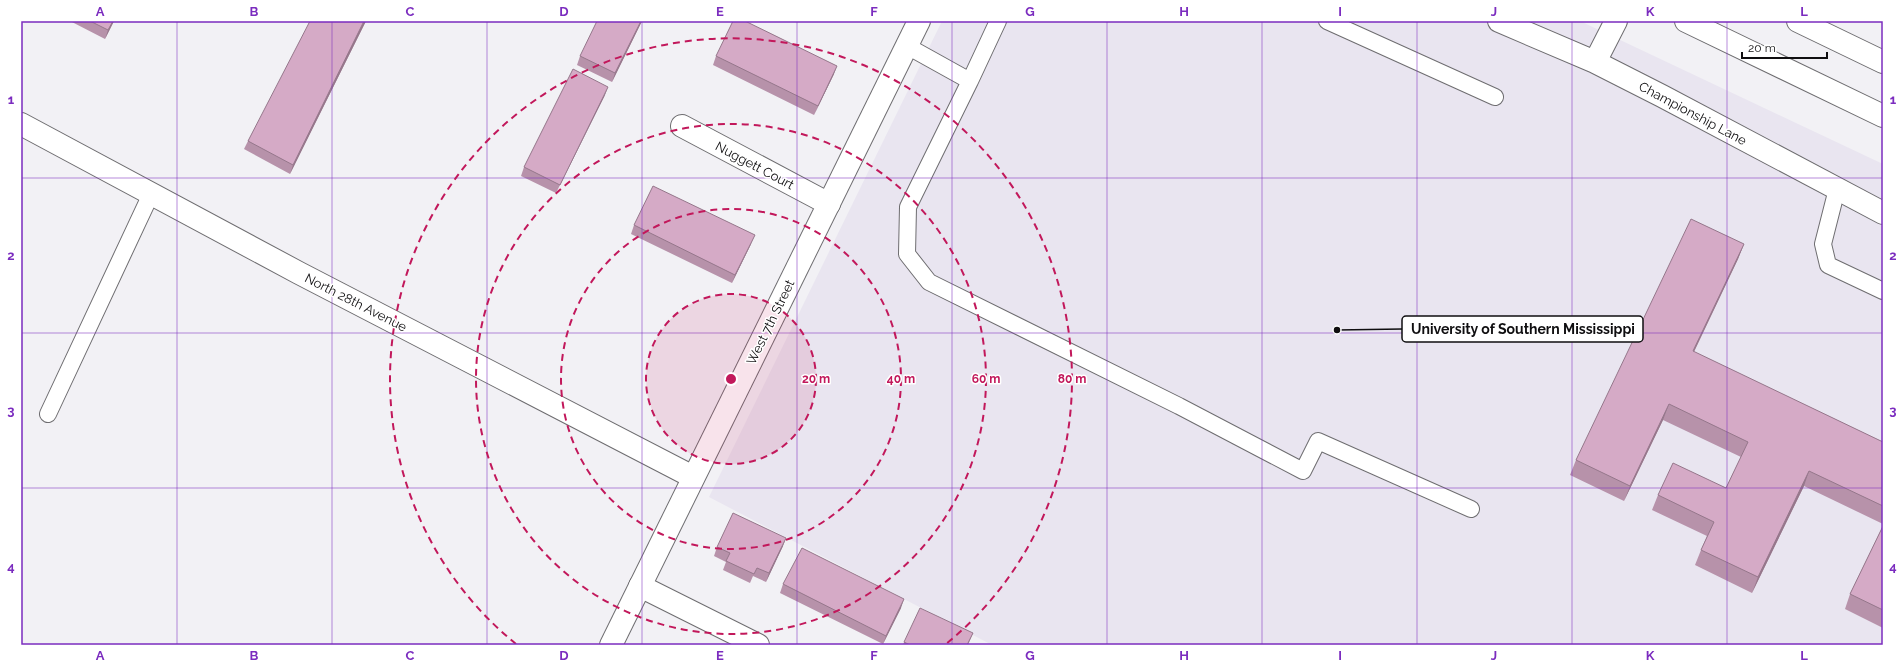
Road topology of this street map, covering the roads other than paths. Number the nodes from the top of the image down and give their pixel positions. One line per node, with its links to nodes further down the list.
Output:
1 (920, 21): 8 (street, West 7th Street)
2 (998, 21): 11 (lane)
3 (1327, 21): 12 (lane)
4 (1499, 21): 9 (street, Championship Lane)
5 (1616, 21): 9 (street)
6 (1686, 21): 13 (street)
7 (1798, 21): 10 (street)
8 (907, 46): 11 (lane); 18 (street, West 7th Street)
9 (1595, 62): 16 (street, Championship Lane)
10 (1883, 62)
11 (970, 81): 23 (lane)
12 (1495, 97)
13 (1883, 116)
14 (21, 124): 17 (street, North 28th Avenue)
15 (682, 126): 18 (street, Nuggett Court)
16 (1837, 189): 19 (street, Championship Lane); 20 (lane)
17 (151, 194): 21 (lane); 22 (street, North 28th Avenue)
18 (828, 204): 22 (street, West 7th Street)
19 (1883, 214)
20 (1883, 291)
21 (48, 414)
22 (694, 476): 24 (street, West 7th Street)
23 (1471, 509)
24 (640, 586): 25 (street, West 7th Street); 26 (street)
25 (610, 645)
26 (758, 645)

